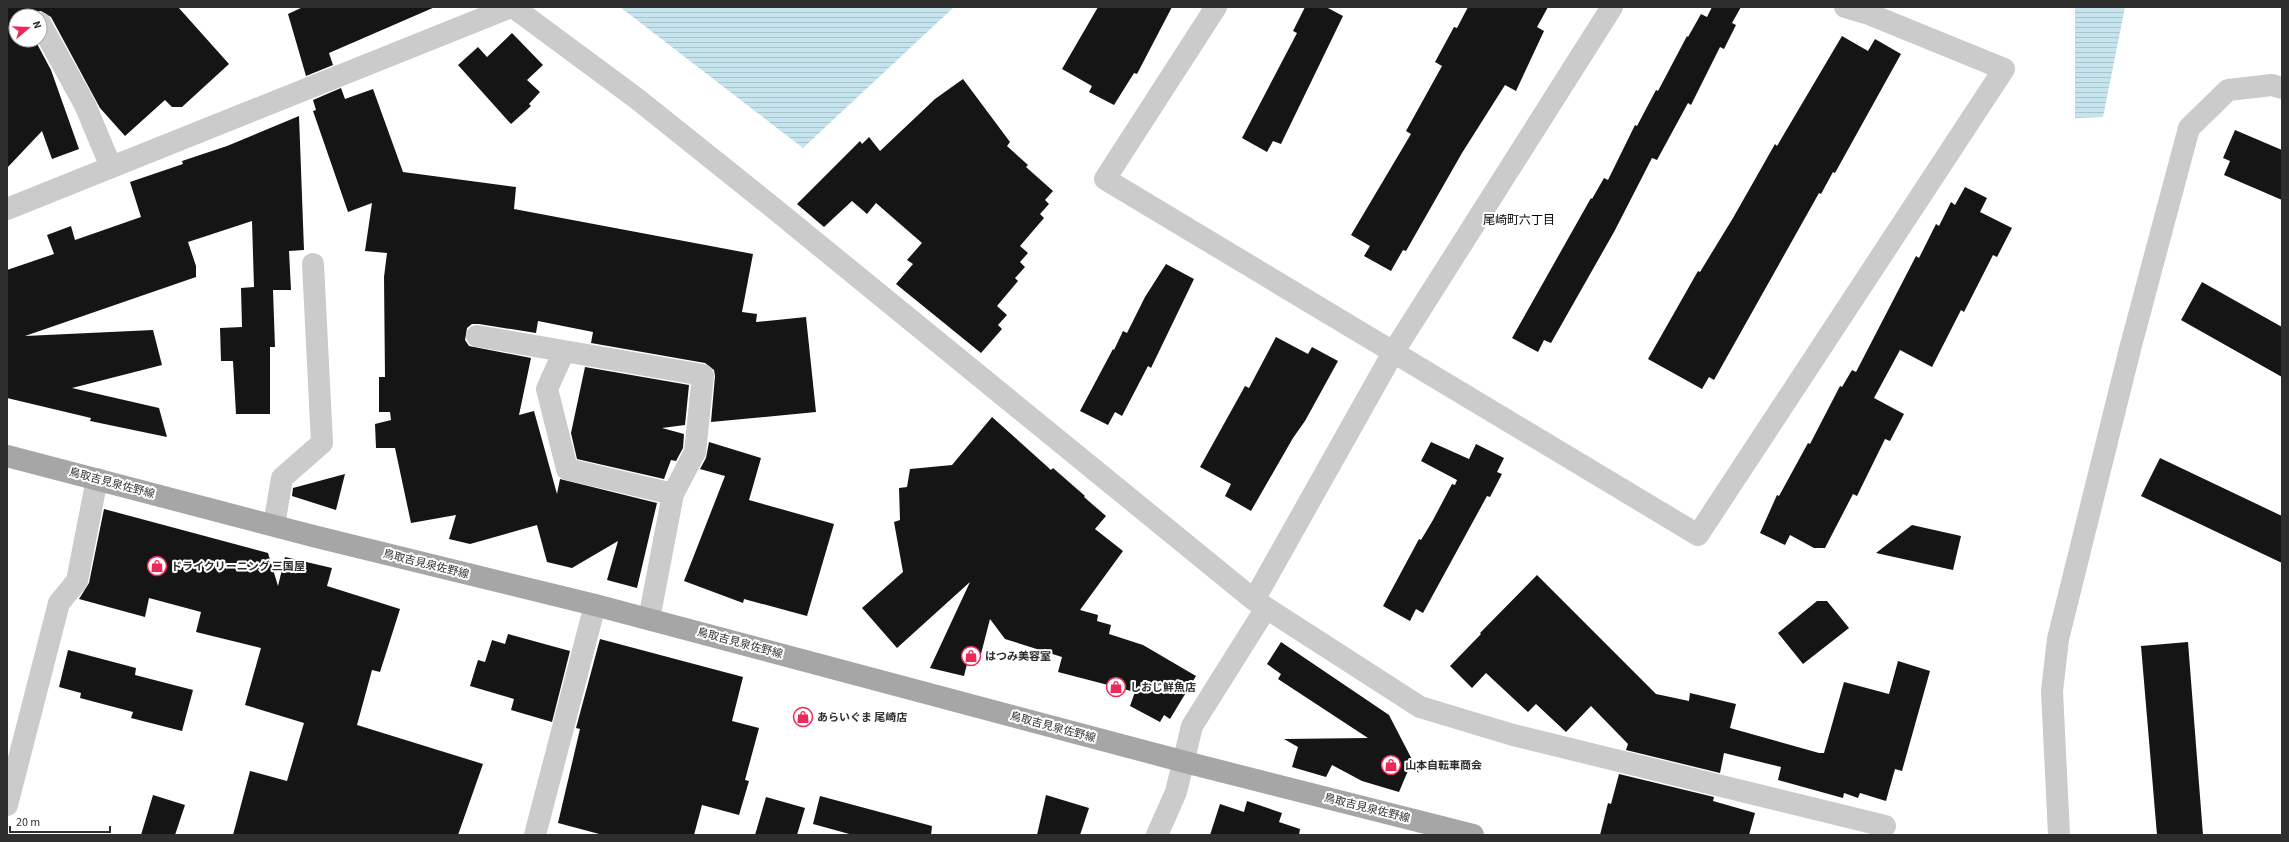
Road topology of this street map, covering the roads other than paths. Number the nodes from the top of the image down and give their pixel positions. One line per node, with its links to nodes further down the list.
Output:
1 (512, 7): 7 (street); 17 (street)
2 (1216, 7): 12 (street)
3 (1612, 7): 12 (street)
4 (1845, 7): 12 (street)
5 (48, 38): 7 (street)
6 (2282, 88): 26 (street)
7 (111, 167): 8 (street)
8 (7, 209)
9 (313, 264): 16 (street)
10 (477, 336): 11 (street)
11 (564, 351): 15 (street); 15 (street)
12 (1394, 351): 17 (street)
13 (7, 456): 14 (main road, 鳥取吉見泉佐野線)
14 (97, 479): 16 (main road, 鳥取吉見泉佐野線); 21 (street)
15 (673, 494): 19 (street)
16 (274, 525): 18 (main road, 鳥取吉見泉佐野線)
17 (1260, 604): 20 (street); 22 (street)
18 (595, 605): 19 (main road, 鳥取吉見泉佐野線); 23 (street)
19 (649, 619): 20 (main road, 鳥取吉見泉佐野線)
20 (1185, 762): 24 (street); 25 (main road, 鳥取吉見泉佐野線)
21 (7, 805)
22 (1885, 826)
23 (535, 835)
24 (1157, 835)
25 (1473, 835)
26 (2059, 835)

